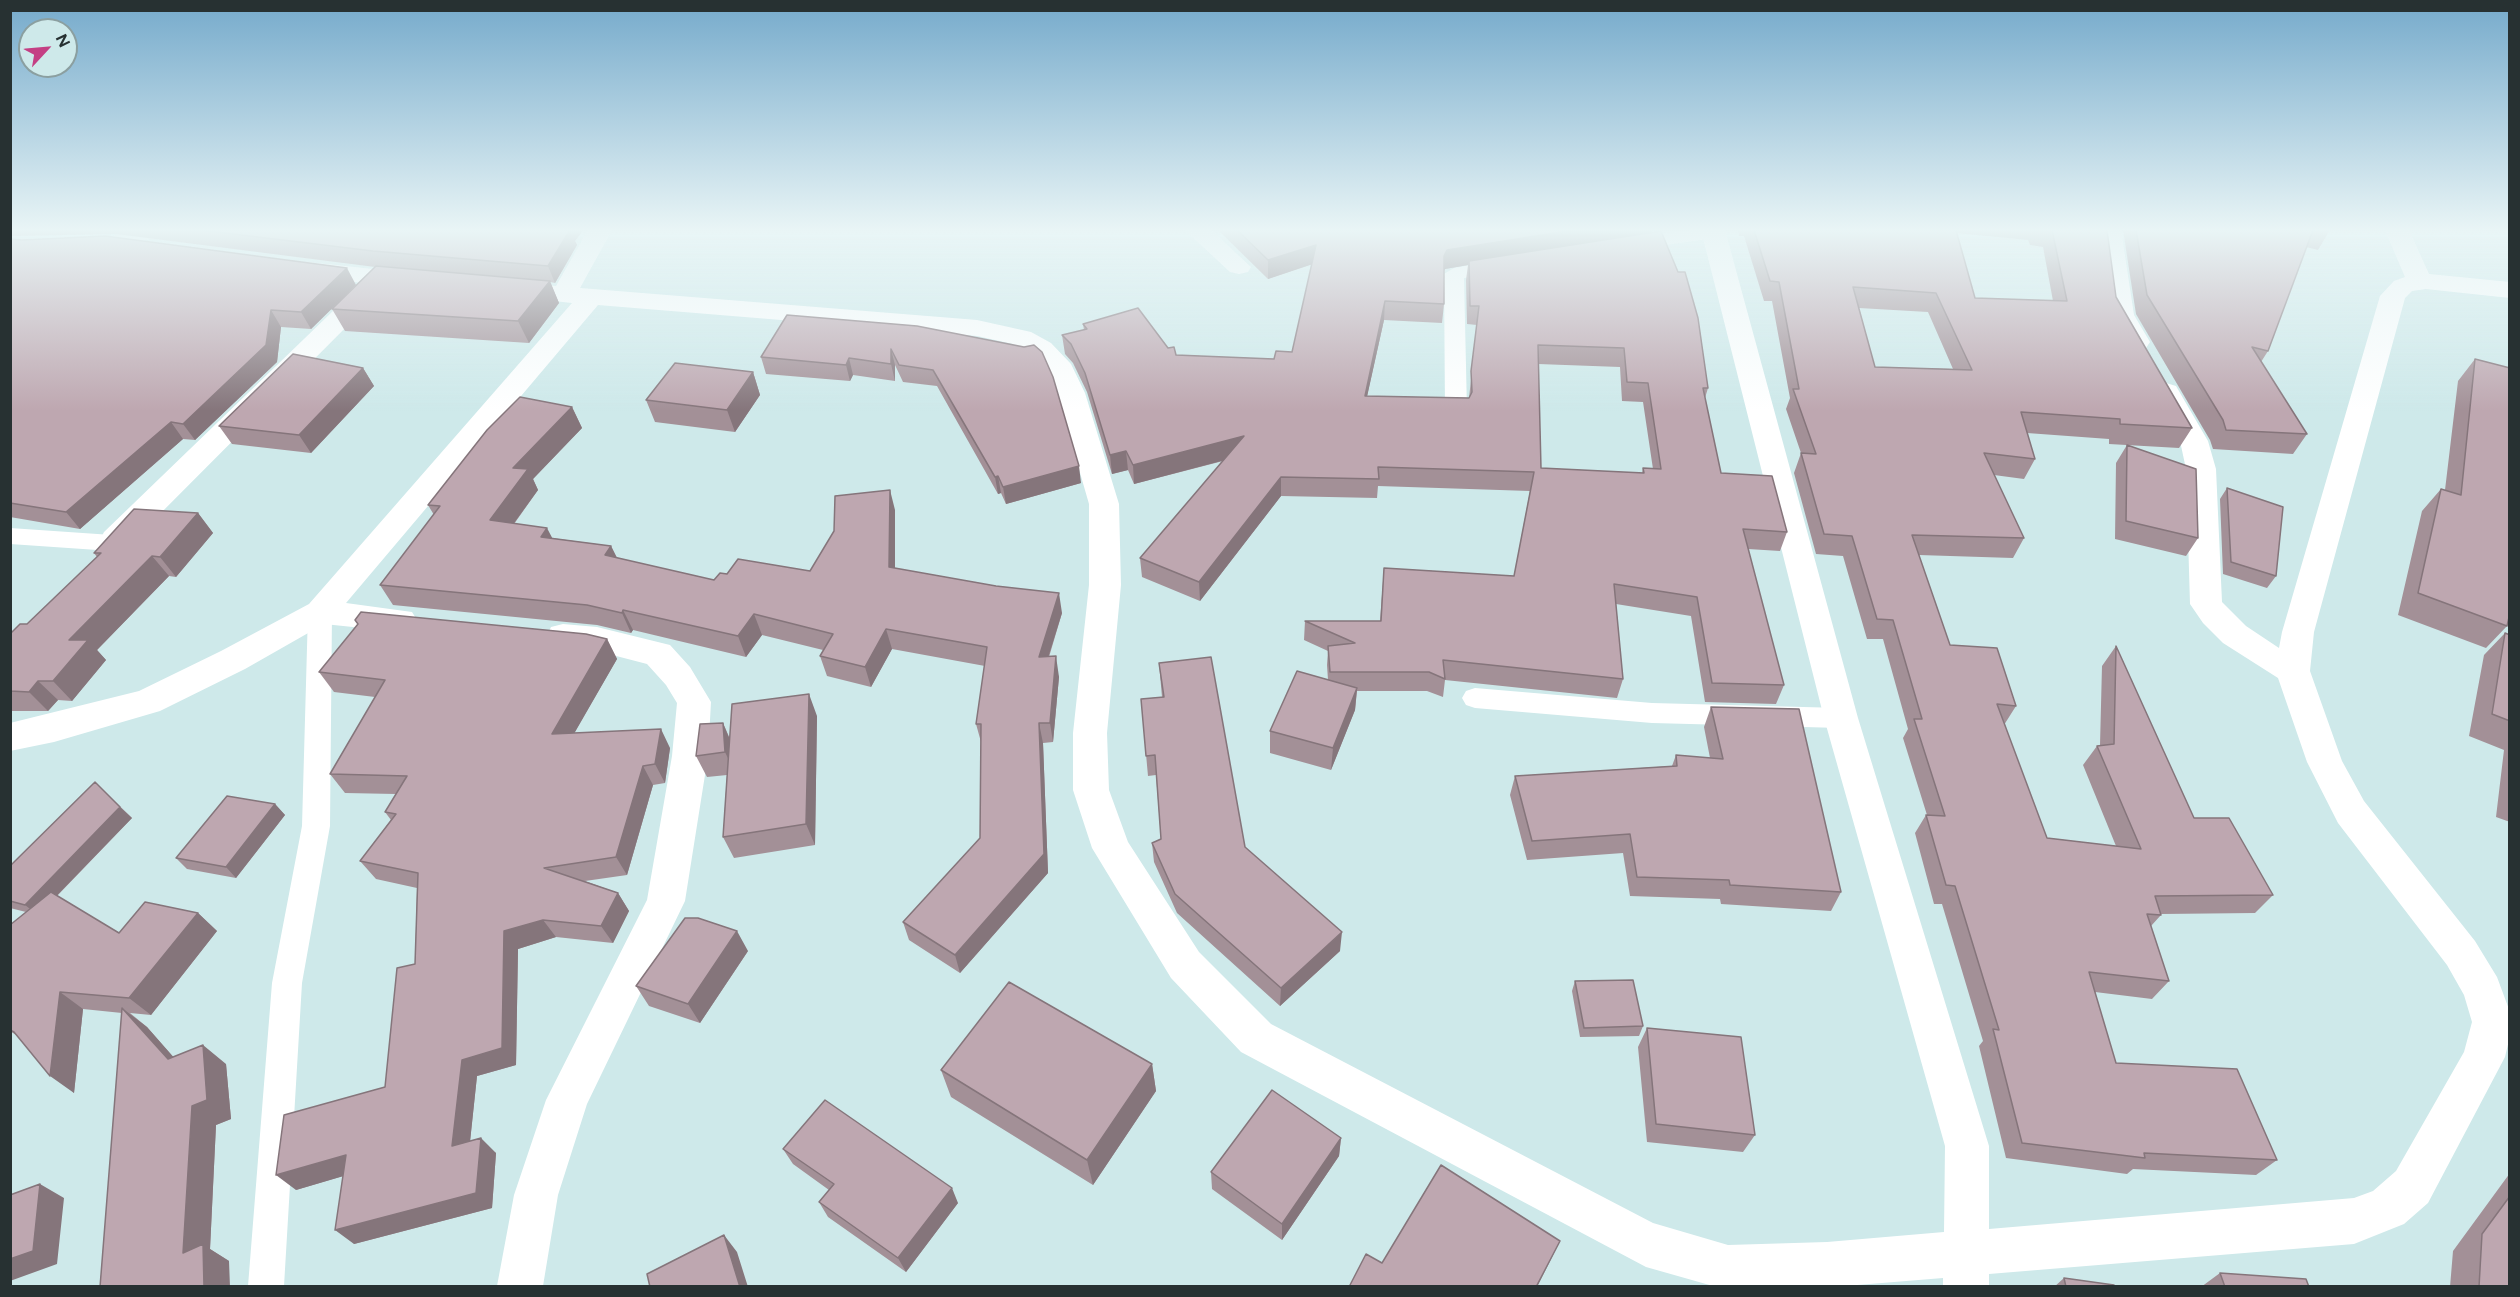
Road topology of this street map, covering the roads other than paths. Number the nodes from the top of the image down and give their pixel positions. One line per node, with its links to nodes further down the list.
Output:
1 (368, 291): 11 (street)
2 (521, 291): 8 (street)
3 (580, 291): 8 (street)
4 (1454, 291): 9 (lane)
5 (1730, 291): 18 (street)
6 (2118, 291): 16 (street)
7 (2398, 291): 16 (street)
8 (578, 296): 13 (street); 21 (street)
9 (1456, 411)
10 (10, 536): 11 (lane)
11 (112, 543): 12 (street)
12 (89, 565)
13 (320, 612): 14 (street); 19 (street); 22 (lane)
14 (435, 624)
15 (528, 633): 23 (street)
16 (2293, 671): 20 (street)
17 (1474, 699): 18 (lane)
18 (1841, 718): 20 (street)
19 (10, 737)
20 (1967, 1269): 21 (street)
21 (1728, 1277)
22 (266, 1287)
23 (520, 1287)

